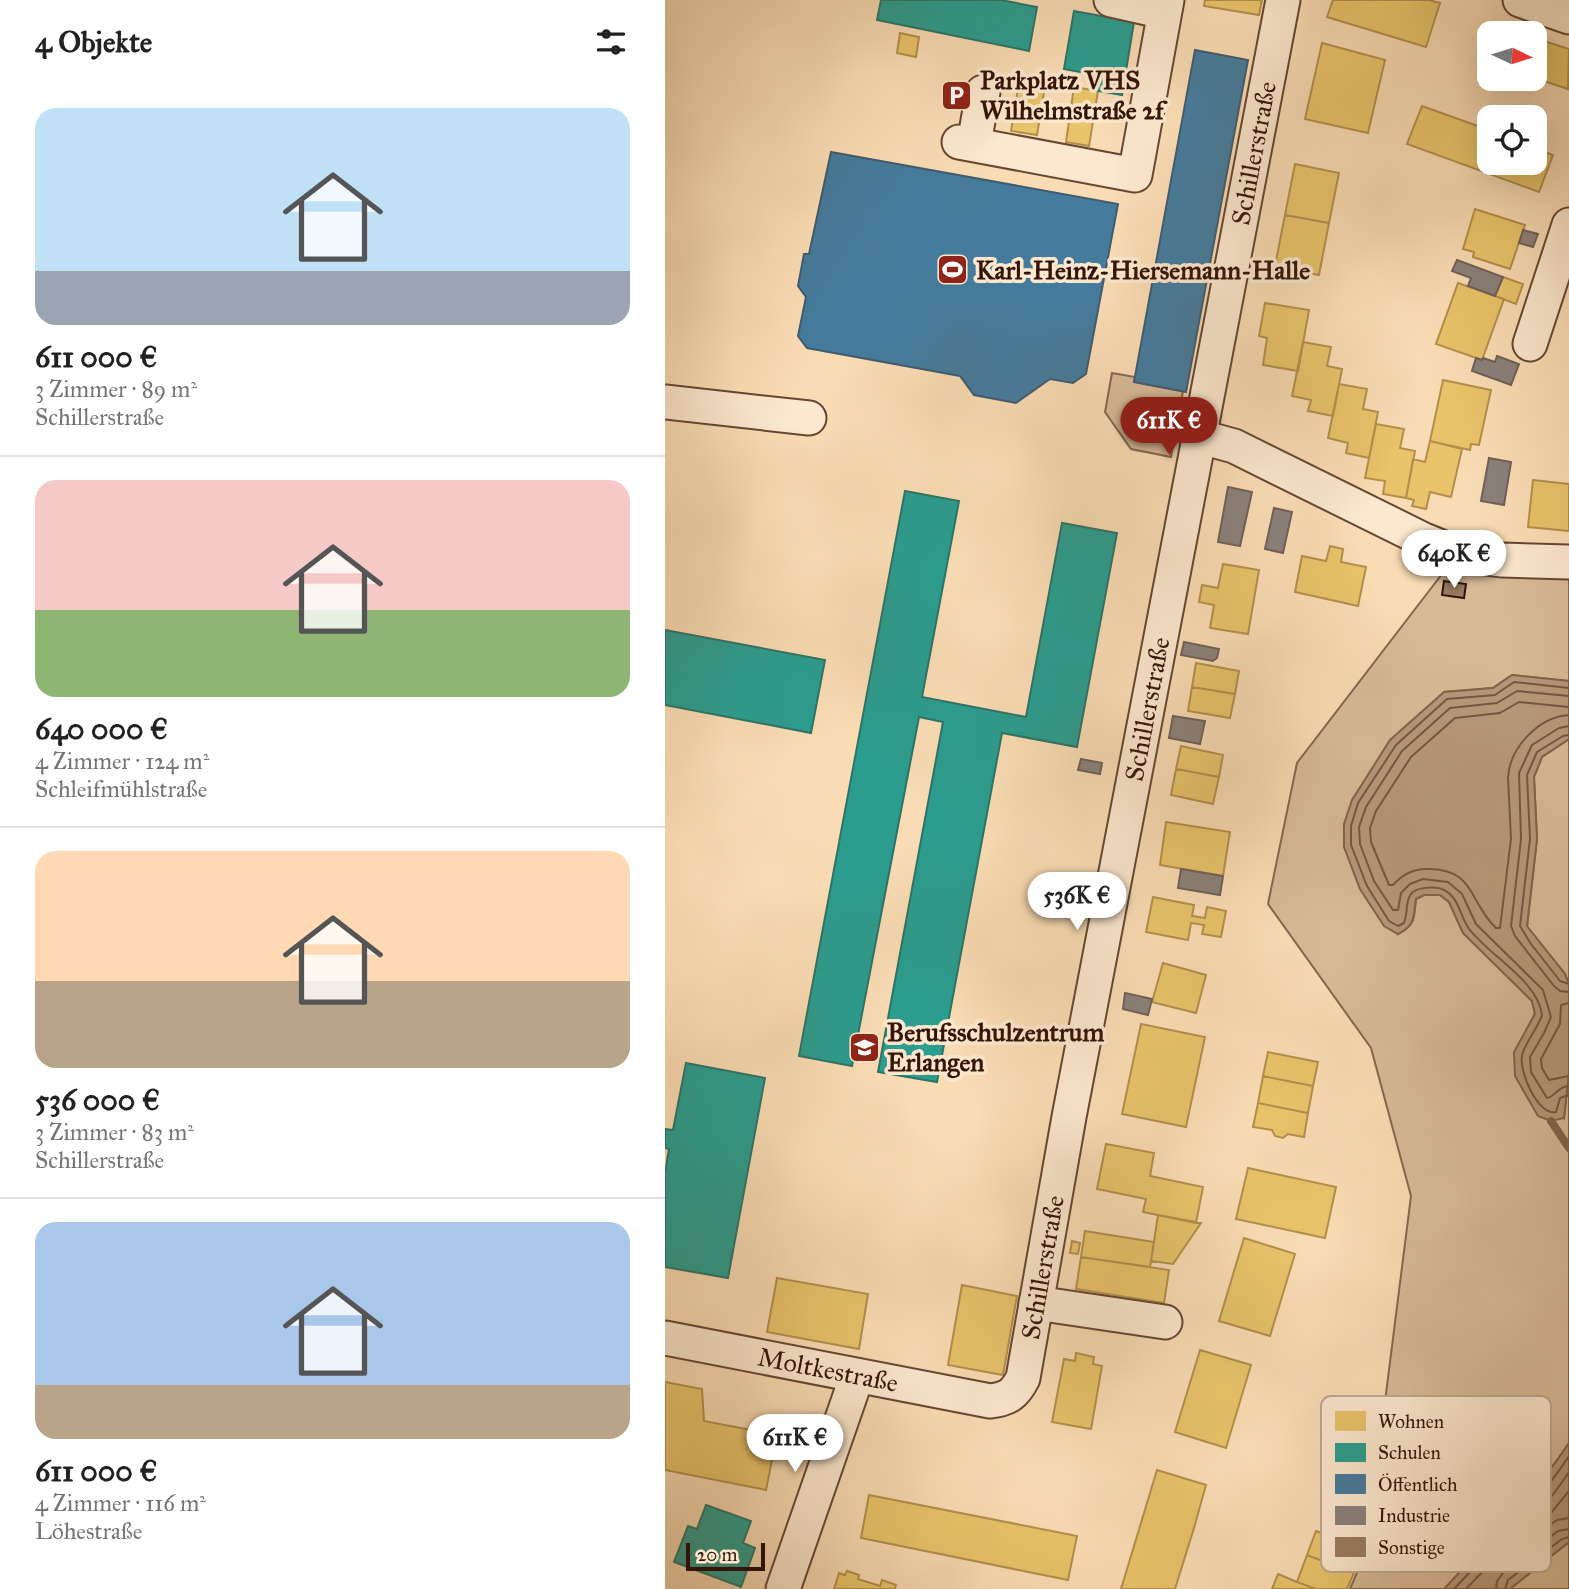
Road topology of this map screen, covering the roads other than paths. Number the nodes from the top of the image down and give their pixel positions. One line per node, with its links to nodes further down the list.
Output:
1 (1111, 0): 4 (street)
2 (1283, 0): 11 (street, Schillerstraße)
3 (1520, 0): 5 (street)
4 (1166, 6): 6 (street)
5 (1569, 17)
6 (983, 92)
7 (1569, 225): 8 (street)
8 (1530, 344)
9 (665, 402): 10 (street)
10 (809, 418)
11 (1201, 437): 12 (street); 13 (street, Schillerstraße)
12 (1569, 562)
13 (1036, 1303): 14 (street); 17 (street, Schillerstraße)
14 (1165, 1322)
15 (665, 1338): 16 (street, Moltkestraße)
16 (857, 1376): 17 (street, Moltkestraße); 18 (street)
17 (990, 1401)
18 (783, 1589)

